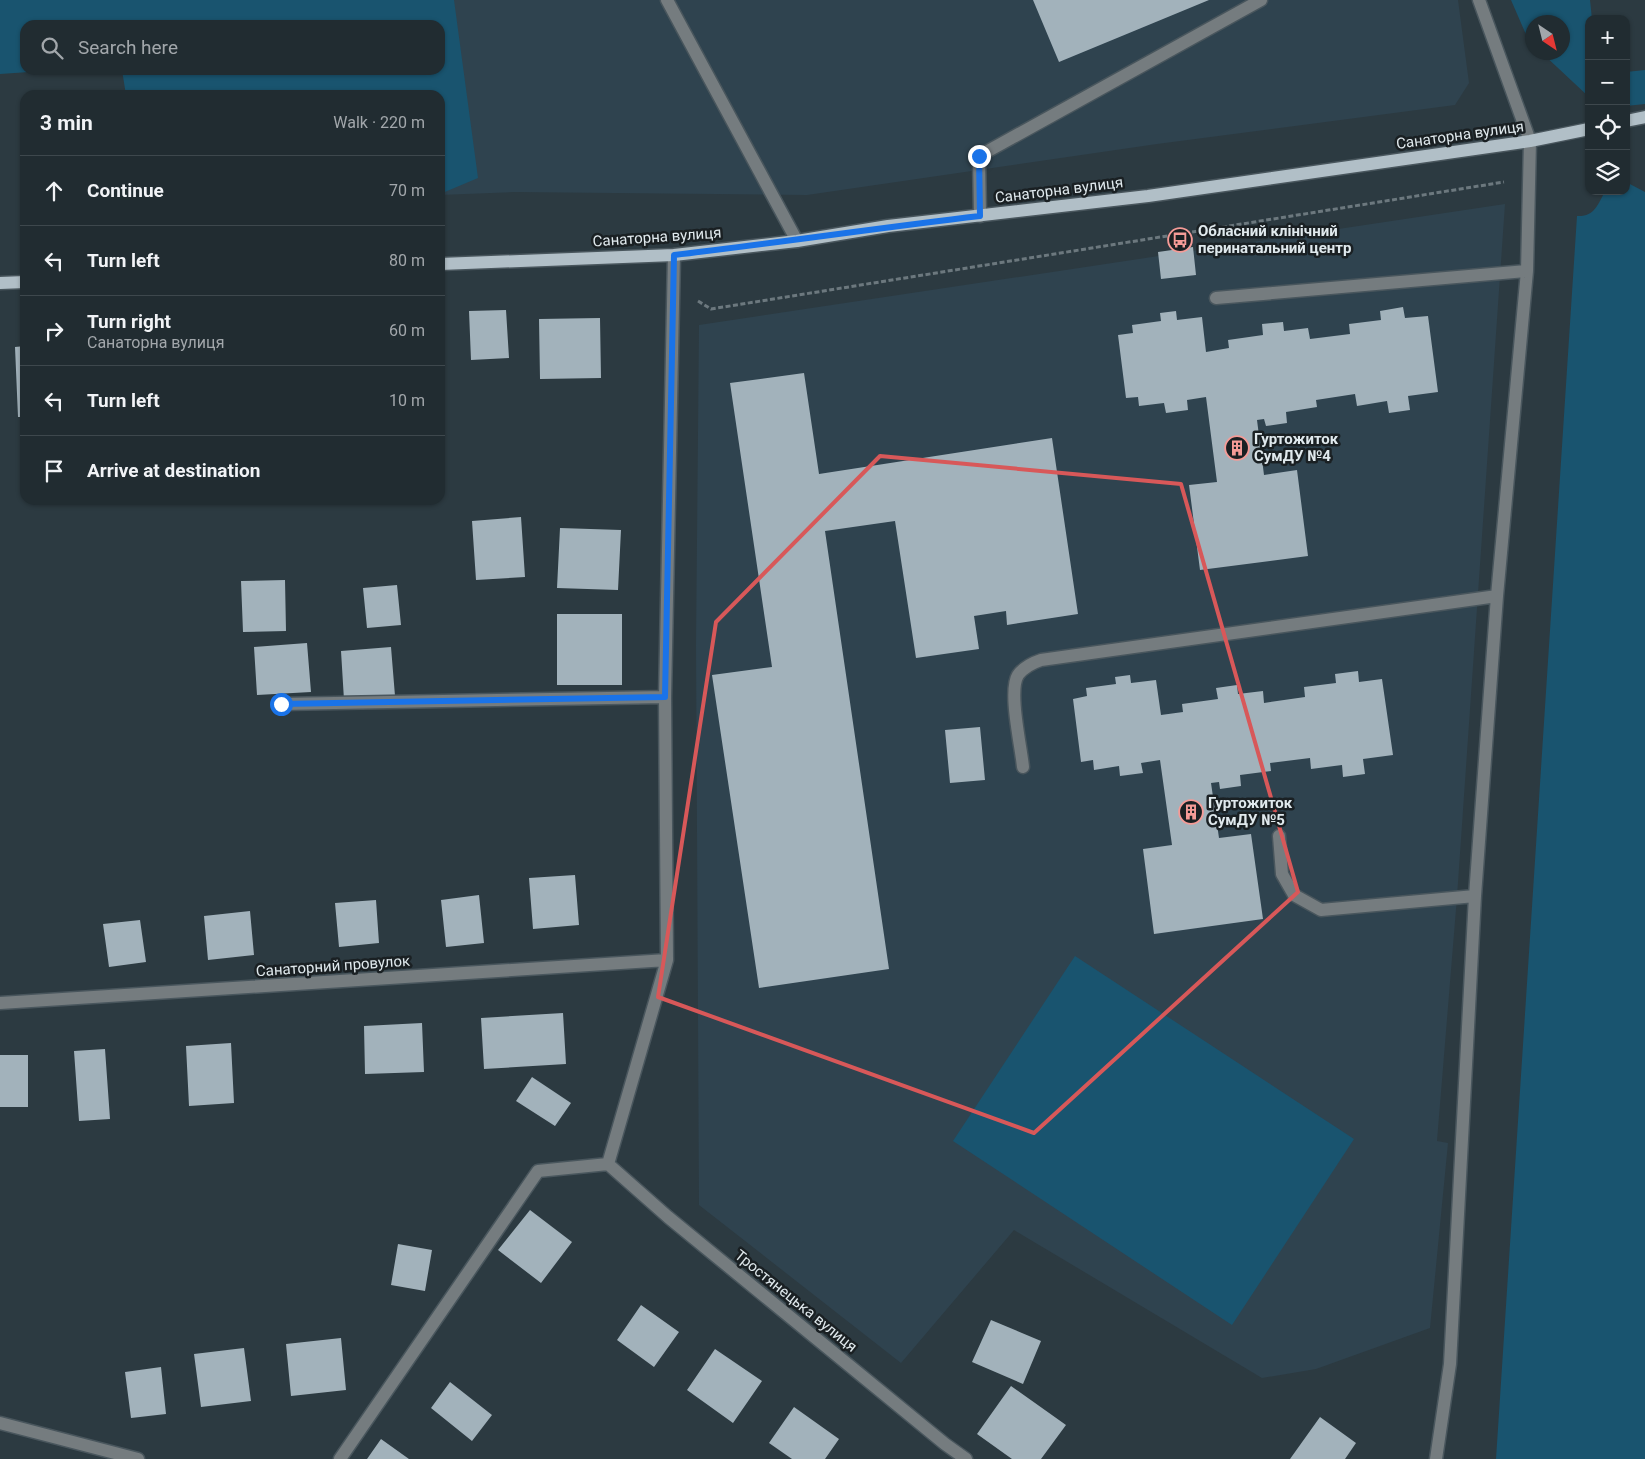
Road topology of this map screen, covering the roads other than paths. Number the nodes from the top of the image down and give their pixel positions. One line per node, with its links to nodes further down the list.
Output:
1 (667, 0): 9 (street)
2 (1261, 0): 8 (street)
3 (1479, 0): 7 (street)
4 (1645, 117): 5 (main road)
5 (1630, 120)
6 (1585, 130): 7 (main road, Санаторна вулиця)
7 (1530, 142): 8 (main road, Санаторна вулиця); 12 (street)
8 (980, 216): 9 (main road, Санаторна вулиця)
9 (797, 241): 10 (main road, Санаторна вулиця)
10 (674, 255): 11 (main road, Санаторна вулиця); 17 (street)
11 (445, 264)
12 (1527, 271): 15 (street); 16 (street)
13 (20, 282): 14 (main road)
14 (0, 283)
15 (1216, 298)
16 (1497, 596): 19 (street); 21 (street)
17 (665, 697): 18 (street); 22 (street)
18 (281, 704)
19 (1023, 766)
20 (1279, 836): 21 (street)
21 (1475, 896): 29 (street)
22 (667, 960): 23 (street, Санаторний провулок); 24 (street)
23 (0, 1003)
24 (608, 1164): 27 (street); 28 (street, Тростянецька вулиця)
25 (0, 1423): 26 (street)
26 (138, 1459)
27 (340, 1459)
28 (966, 1459)
29 (1436, 1459)

